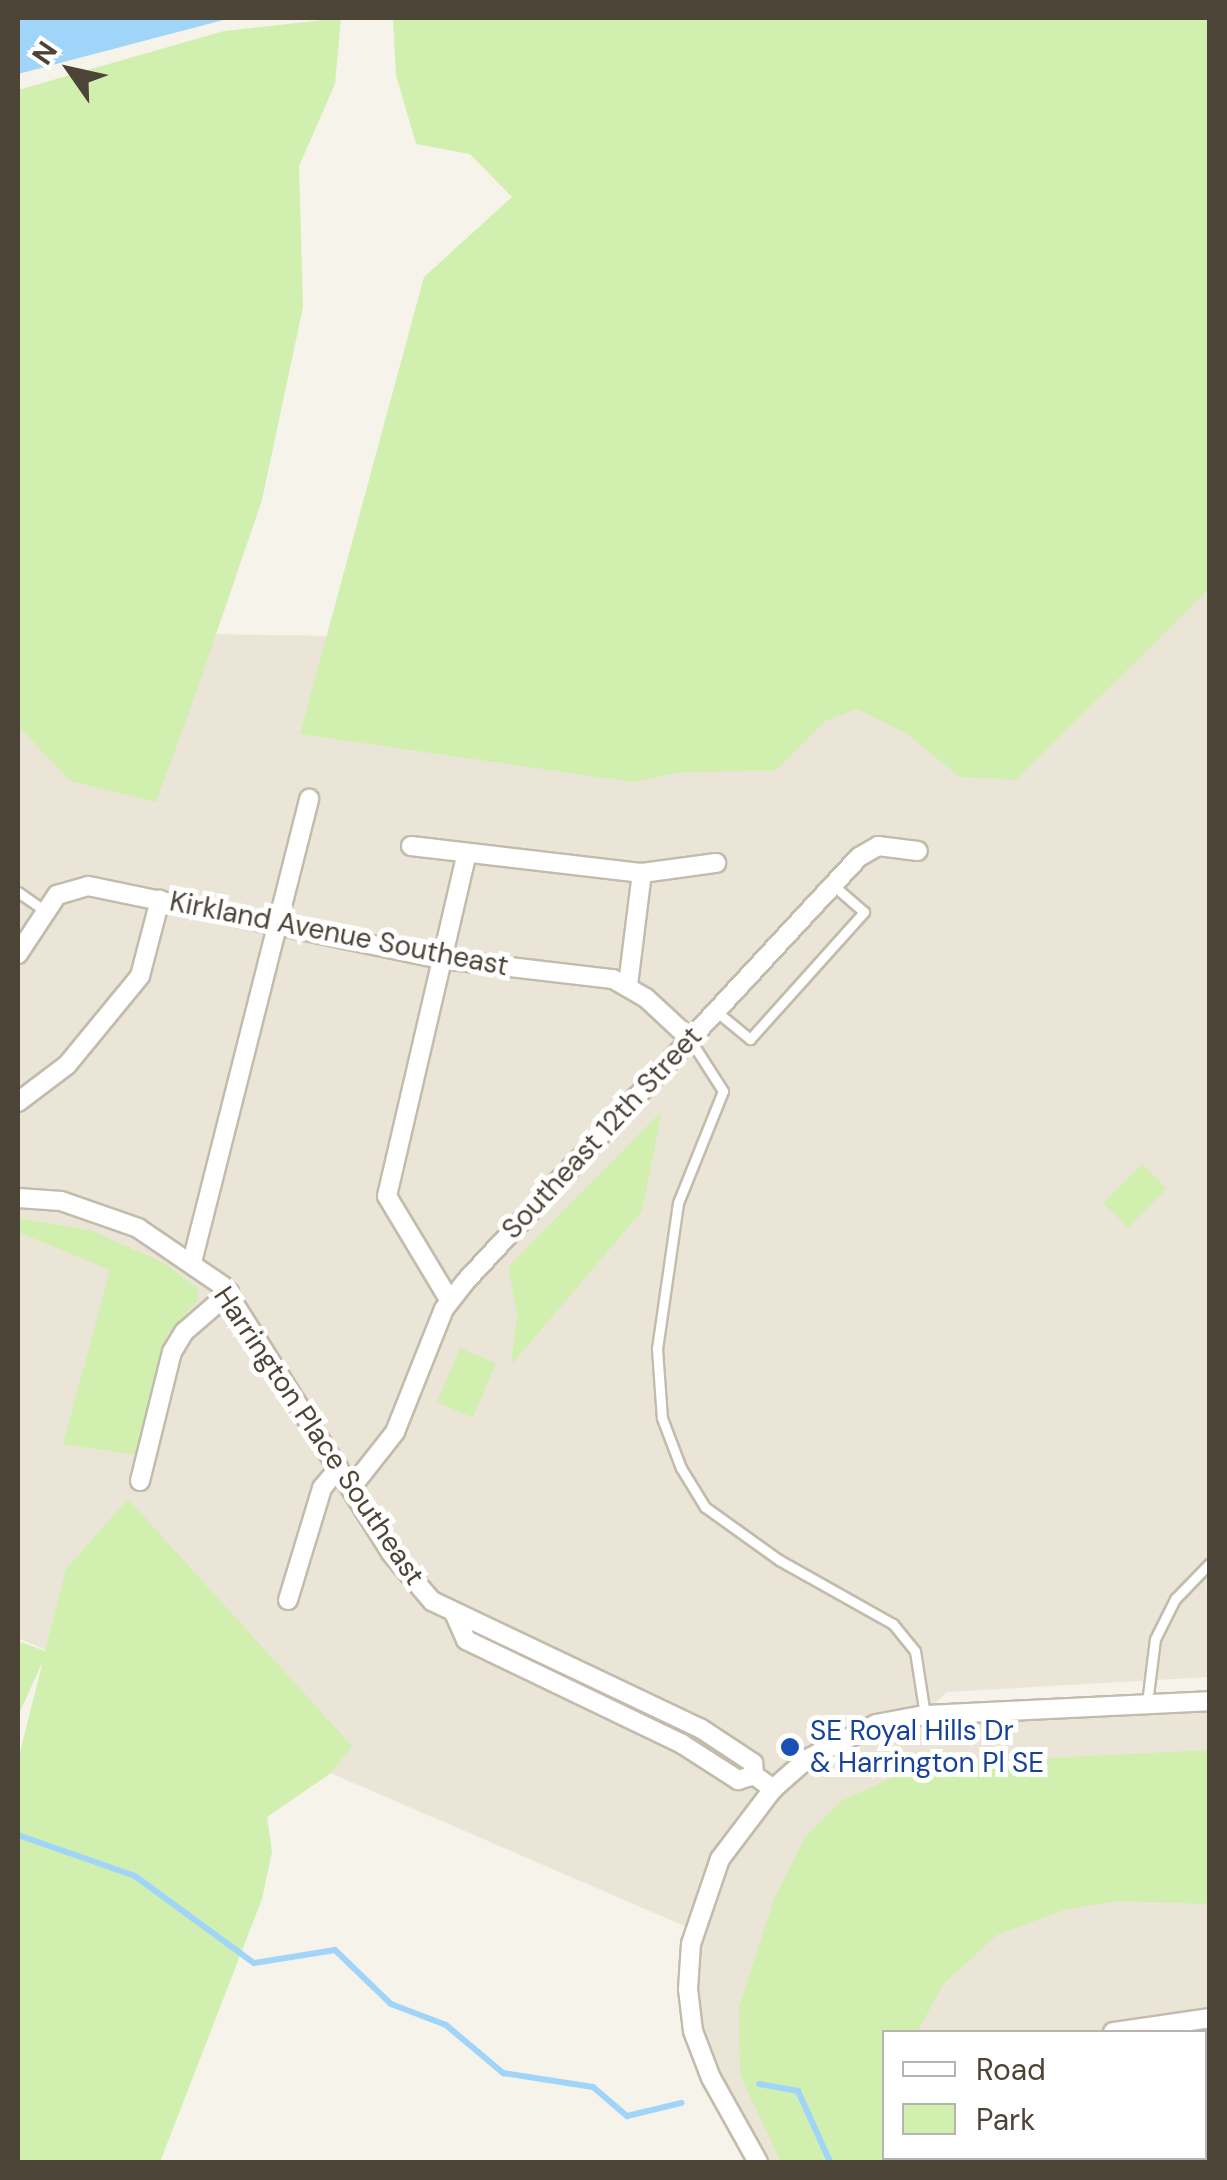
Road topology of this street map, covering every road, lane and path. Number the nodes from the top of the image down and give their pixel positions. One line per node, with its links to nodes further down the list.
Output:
1 (309, 799): 11 (street)
2 (411, 846): 4 (street)
3 (918, 851): 7 (street, Southeast 12th Street)
4 (466, 853): 6 (street); 13 (street)
5 (716, 862): 6 (street)
6 (642, 872): 14 (street)
7 (833, 885): 15 (street, Southeast 12th Street); 15 (lane)
8 (18, 892): 10 (lane)
9 (160, 900): 10 (street, Kirkland Avenue Southeast); 11 (street, Kirkland Avenue Southeast); 17 (street)
10 (46, 911): 12 (street)
11 (277, 924): 13 (street, Kirkland Avenue Southeast); 19 (street)
12 (18, 954)
13 (442, 959): 14 (street, Kirkland Avenue Southeast); 21 (street)
14 (628, 985): 16 (street)
15 (715, 1010): 16 (street, Southeast 12th Street)
16 (689, 1038): 21 (street, Southeast 12th Street); 29 (lane)
17 (18, 1102)
18 (18, 1198): 19 (street, Harrington Place Southeast)
19 (192, 1262): 20 (street, Harrington Place Southeast)
20 (228, 1293): 22 (street, Harrington Place Southeast); 23 (street)
21 (450, 1302): 24 (street, Southeast 12th Street)
22 (339, 1468): 24 (street, Harrington Place Southeast); 26 (street)
23 (140, 1481)
24 (351, 1488): 30 (street, Harrington Place Southeast)
25 (1210, 1563): 28 (lane)
26 (288, 1600)
27 (1210, 1701): 28 (street)
28 (1147, 1703): 29 (street)
29 (925, 1715): 30 (street)
30 (773, 1789): 33 (street)
31 (1210, 2018): 32 (street)
32 (1126, 2030)
33 (758, 2162)

